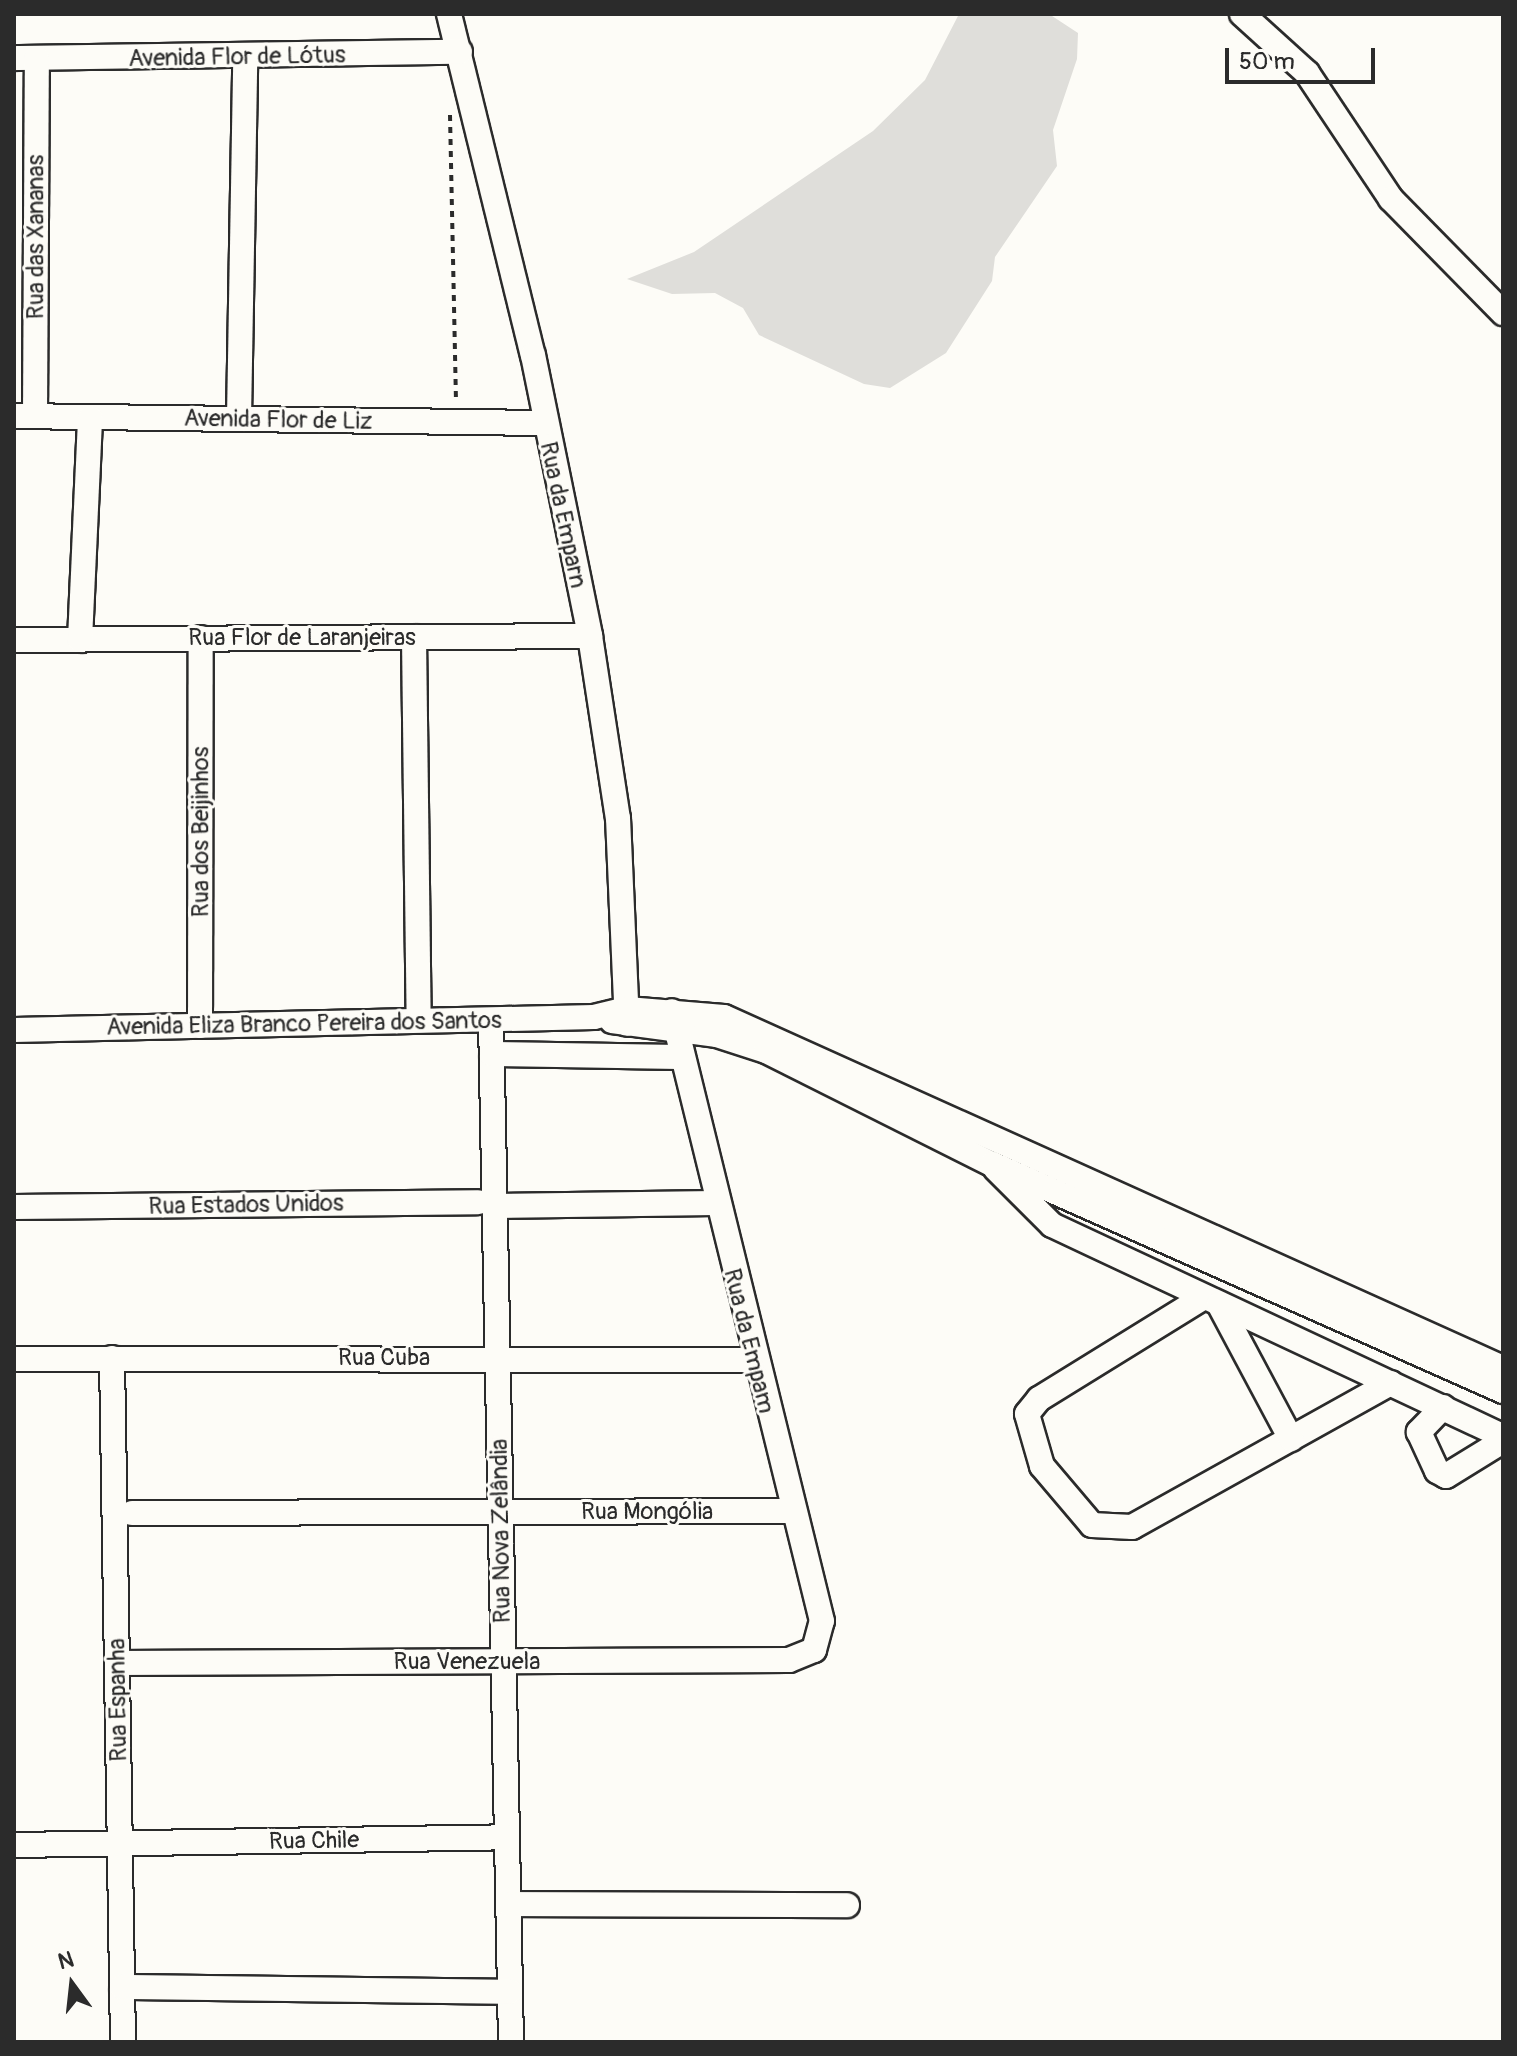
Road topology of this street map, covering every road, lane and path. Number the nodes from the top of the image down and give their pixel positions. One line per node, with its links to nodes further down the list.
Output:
1 (449, 14): 4 (street, Rua da Emparn)
2 (1242, 14): 3 (street)
3 (1269, 26): 8 (street)
4 (460, 52): 6 (street, Avenida Flor de Lótus); 12 (street, Rua da Emparn)
5 (26, 58): 6 (street, Avenida Flor de Lótus); 9 (street, Rua das Xananas)
6 (245, 60): 11 (street)
7 (450, 99): 13 (path)
8 (1503, 313)
9 (24, 416): 10 (street, Avenida Flor de Liz)
10 (90, 418): 11 (street, Avenida Flor de Liz); 18 (street)
11 (239, 418): 13 (street, Avenida Flor de Liz)
12 (543, 423): 13 (street, Avenida Flor de Liz); 14 (street, Rua da Emparn)
13 (457, 424)
14 (590, 636): 15 (street, Rua Flor de Laranjeiras); 19 (street, Rua da Emparn)
15 (414, 637): 16 (street, Rua Flor de Laranjeiras); 20 (street)
16 (201, 638): 18 (street, Rua Flor de Laranjeiras); 23 (street, Rua dos Beijinhos)
17 (14, 640): 18 (street, Rua Flor de Laranjeiras)
18 (80, 640)
19 (627, 1016): 21 (street, Avenida Eliza Branco Pereira dos Santos); 22 (street, Avenida Eliza Branco Pereira dos Santos)
20 (419, 1020): 21 (street, Avenida Eliza Branco Pereira dos Santos); 23 (street, Avenida Eliza Branco Pereira dos Santos)
21 (491, 1020): 25 (street, Rua Nova Zelândia)
22 (674, 1020): 26 (street, Rua da Empam); 27 (street); 31 (street)
23 (200, 1026): 24 (street, Avenida Eliza Branco Pereira dos Santos)
24 (14, 1030)
25 (492, 1054): 26 (street); 29 (street, Rua Nova Zelândia)
26 (682, 1057): 28 (street, Rua da Empam)
27 (992, 1164): 31 (street); 32 (street)
28 (715, 1203): 29 (street, Rua Estados Unidos); 37 (street, Rua da Empam)
29 (487, 1204): 30 (street, Rua Estados Unidos); 35 (street, Rua Nova Zelândia)
30 (14, 1207)
31 (1319, 1298): 33 (street); 38 (street); 40 (street)
32 (1211, 1300): 33 (street); 43 (street); 43 (street)
33 (1299, 1340): 39 (street)
34 (112, 1358): 35 (street, Rua Cuba); 36 (street, Rua Cuba); 49 (street, Rua Espanha)
35 (498, 1358): 37 (street, Rua Cuba); 45 (street, Rua Nova Zelândia)
36 (14, 1359)
37 (753, 1360): 44 (street, Rua da Empam)
38 (1503, 1368)
39 (1391, 1383): 41 (street); 43 (street)
40 (1503, 1391)
41 (1443, 1407): 42 (street); 42 (street)
42 (1503, 1438)
43 (1291, 1439)
44 (792, 1511): 45 (street, Rua Mongólia); 47 (street, Rua da Empam)
45 (501, 1512): 46 (street, Rua Mongólia); 48 (street, Rua Nova Zelândia)
46 (132, 1513)
47 (814, 1650): 48 (street, Rua Venezuela)
48 (504, 1662): 49 (street, Rua Venezuela); 50 (street, Rua Nova Zelândia)
49 (117, 1663): 51 (street, Rua Espanha)
50 (507, 1837): 51 (street, Rua Chile); 53 (street, Rua Nova Zelândia)
51 (120, 1844): 52 (street, Rua Chile); 55 (street, Rua Espanha)
52 (14, 1845)
53 (509, 1904): 54 (street); 56 (street, Rua Nova Zelândia)
54 (847, 1905)
55 (122, 1987): 56 (street); 57 (street, Rua Espanha)
56 (510, 1992): 58 (street, Rua Nova Zelândia)
57 (123, 2042)
58 (511, 2042)

